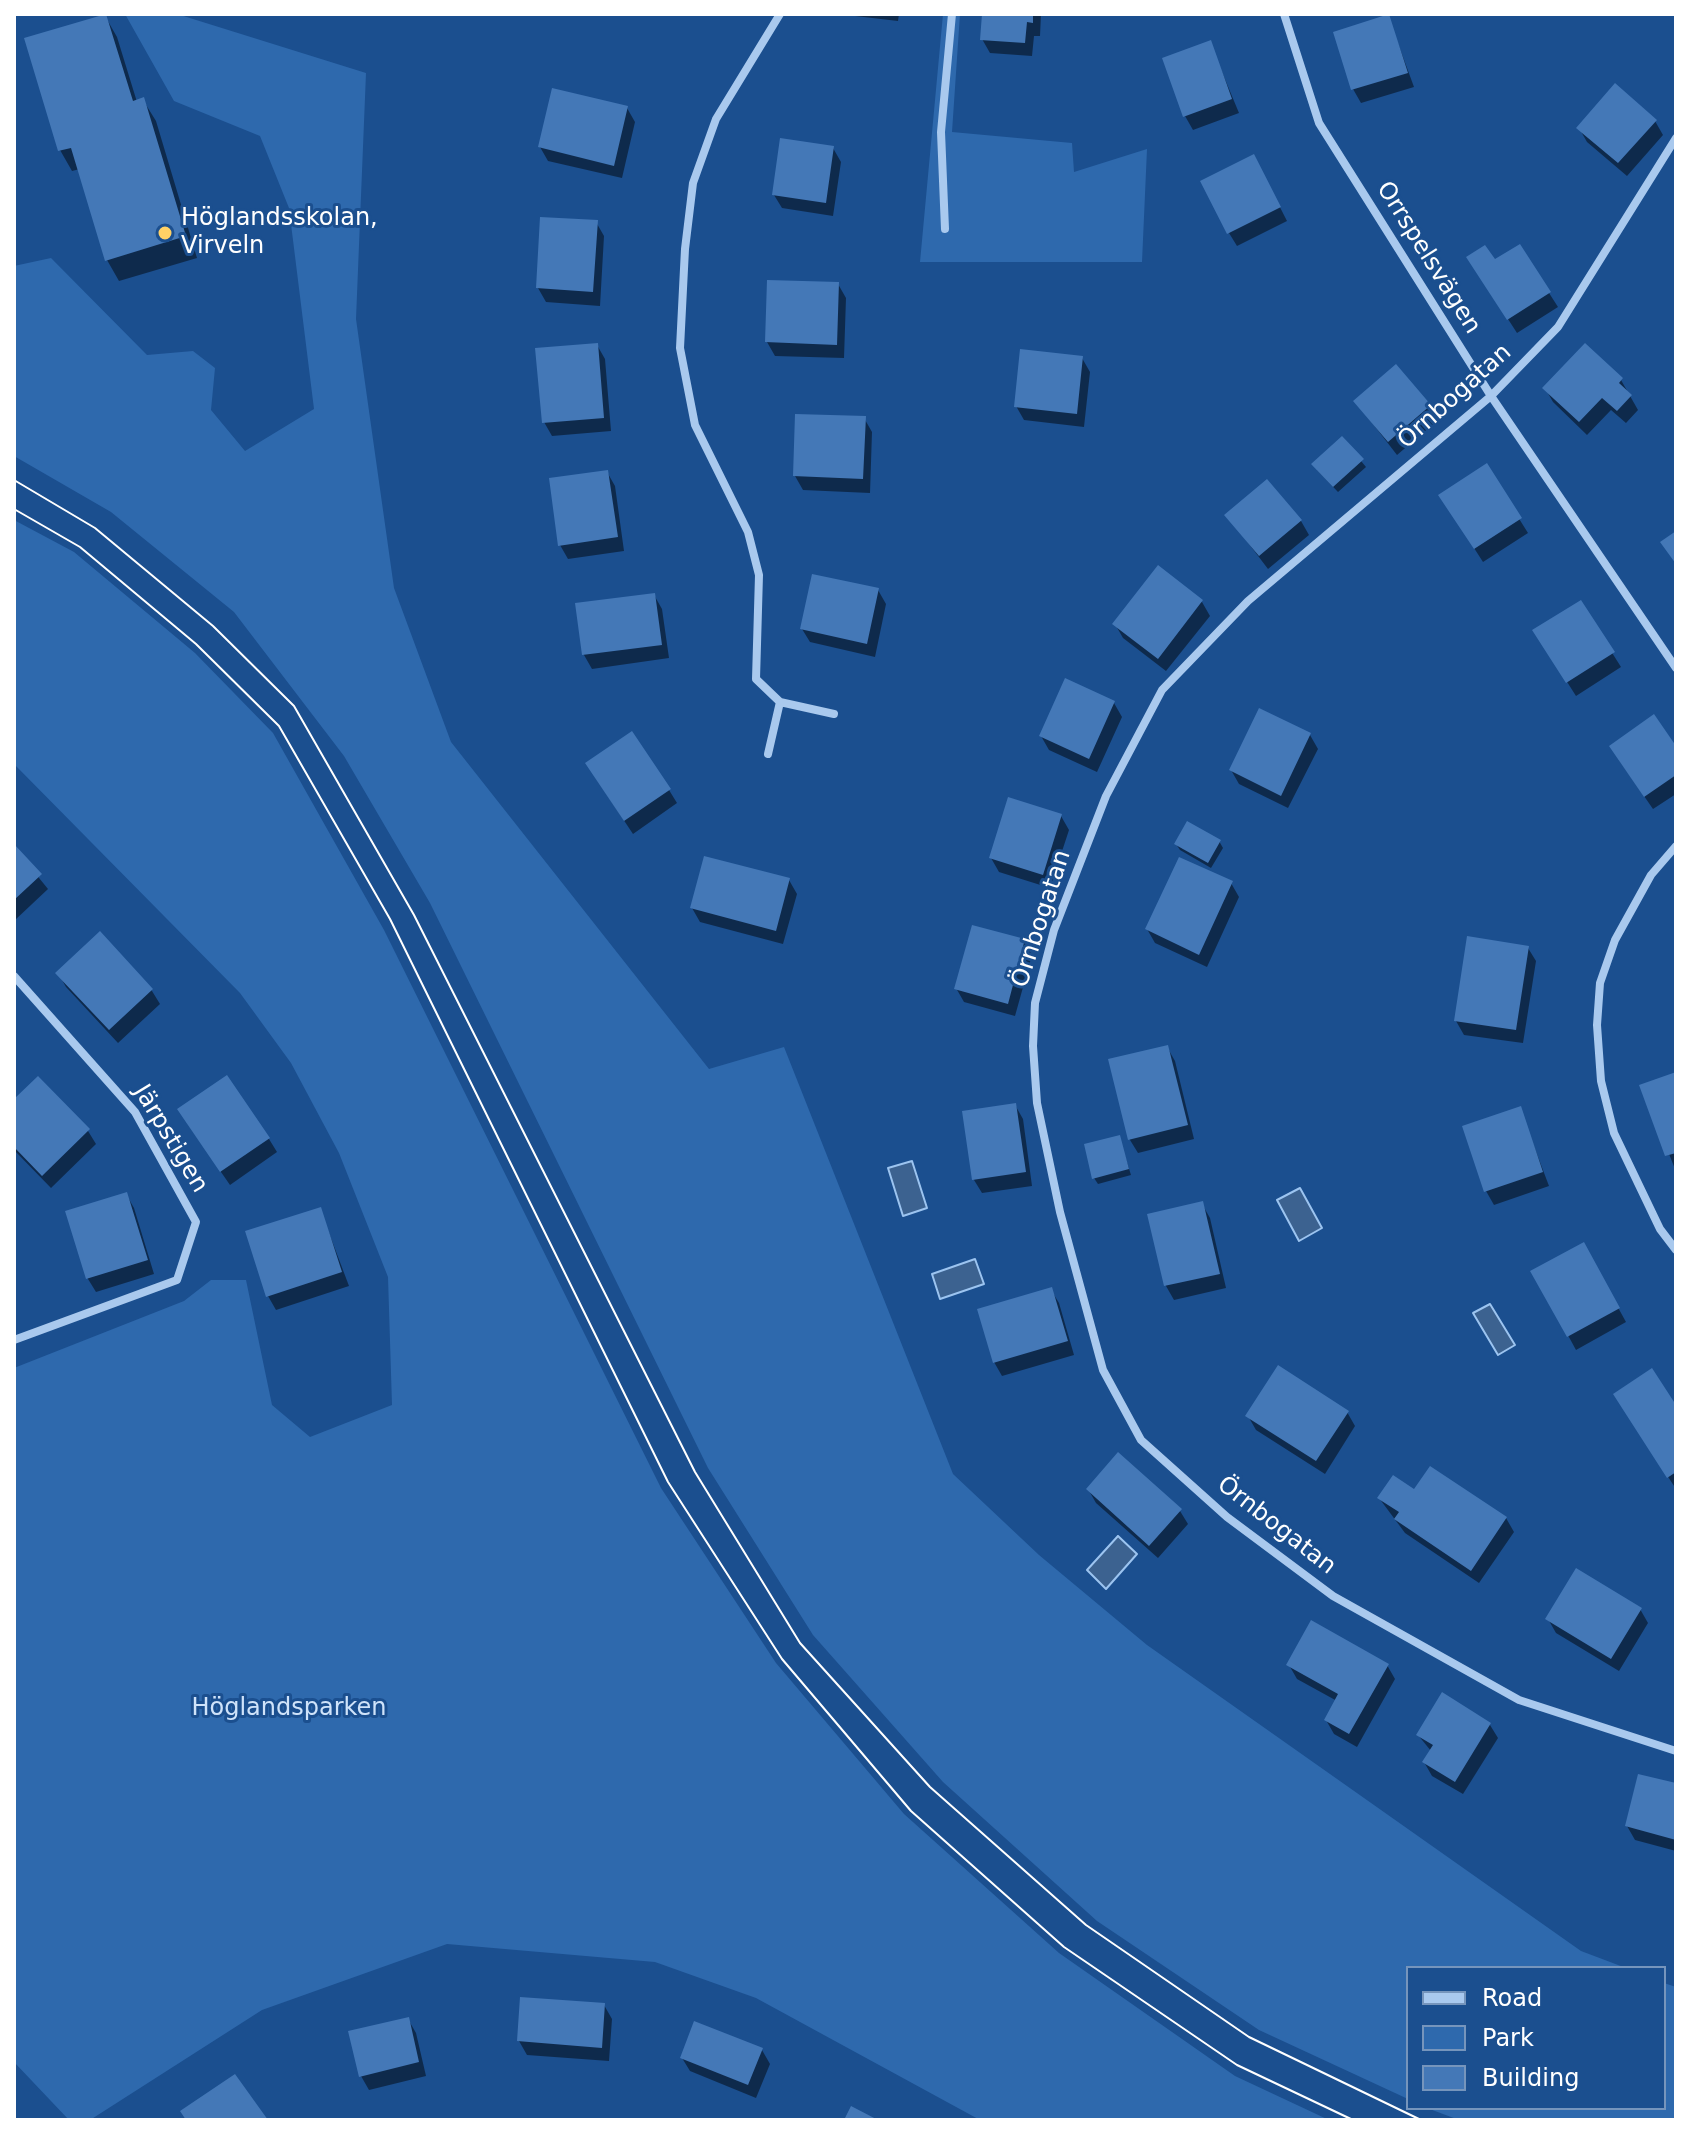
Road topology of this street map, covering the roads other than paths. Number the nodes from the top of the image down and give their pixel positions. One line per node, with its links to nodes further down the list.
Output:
1 (780, 14): 8 (street)
2 (952, 14): 5 (street)
3 (1284, 14): 6 (street, Orrspelsvägen)
4 (1676, 138): 6 (street, Örnbogatan)
5 (945, 229)
6 (1491, 396): 7 (street, Orrspelsvägen); 15 (street, Örnbogatan)
7 (1676, 668)
8 (780, 702): 9 (street); 10 (street)
9 (834, 714)
10 (768, 754)
11 (1676, 846): 13 (street)
12 (14, 976): 14 (street, Järpstigen)
13 (1676, 1250)
14 (14, 1340)
15 (1676, 1751)

